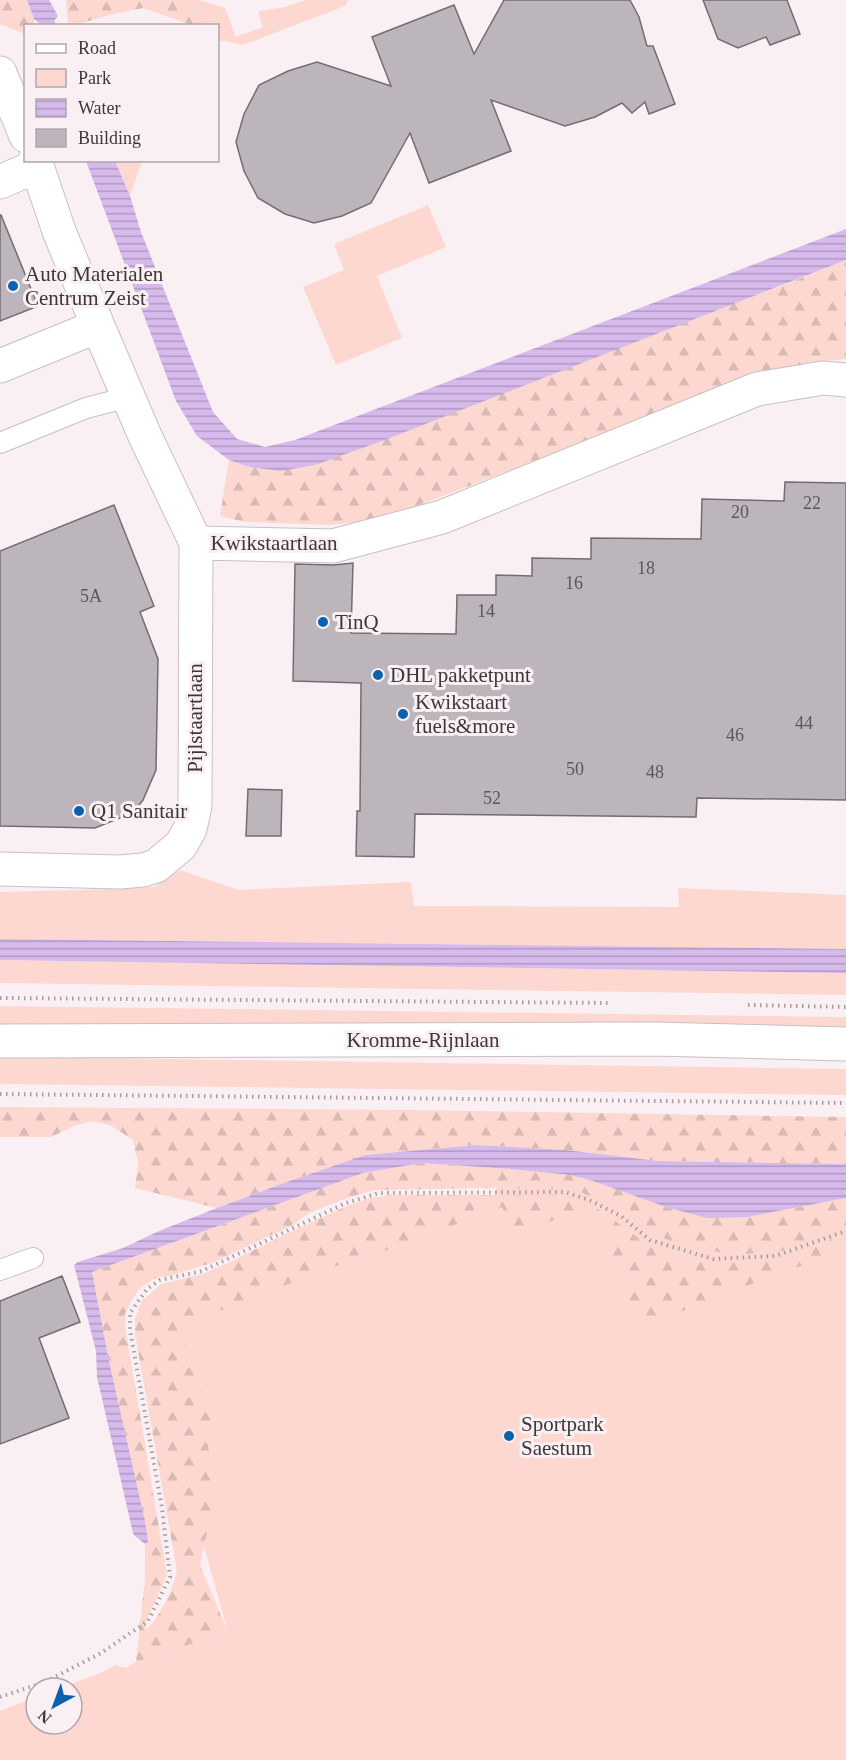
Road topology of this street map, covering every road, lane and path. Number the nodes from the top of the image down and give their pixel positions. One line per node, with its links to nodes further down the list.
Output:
1 (0, 73): 2 (street, Kwikstaartlaan)
2 (24, 132)
3 (24, 162): 5 (street)
4 (36, 162): 6 (street, Kwikstaartlaan)
5 (0, 182)
6 (98, 326): 7 (street); 9 (street, Kwikstaartlaan)
7 (0, 366)
8 (846, 380): 11 (street, Kwikstaartlaan)
9 (129, 397): 10 (lane); 11 (street, Kwikstaartlaan)
10 (0, 443)
11 (196, 543): 12 (street, Pijlstaartlaan)
12 (0, 869)
13 (0, 998): 14 (path, Kromme-Rijnlaan)
14 (615, 1003)
15 (742, 1005): 16 (path)
16 (846, 1007)
17 (0, 1041): 18 (street, Kromme-Rijnlaan)
18 (846, 1044)
19 (0, 1094): 20 (path)
20 (846, 1103)
21 (846, 1231): 24 (path)
22 (33, 1258): 23 (lane)
23 (0, 1270)
24 (0, 1697)

